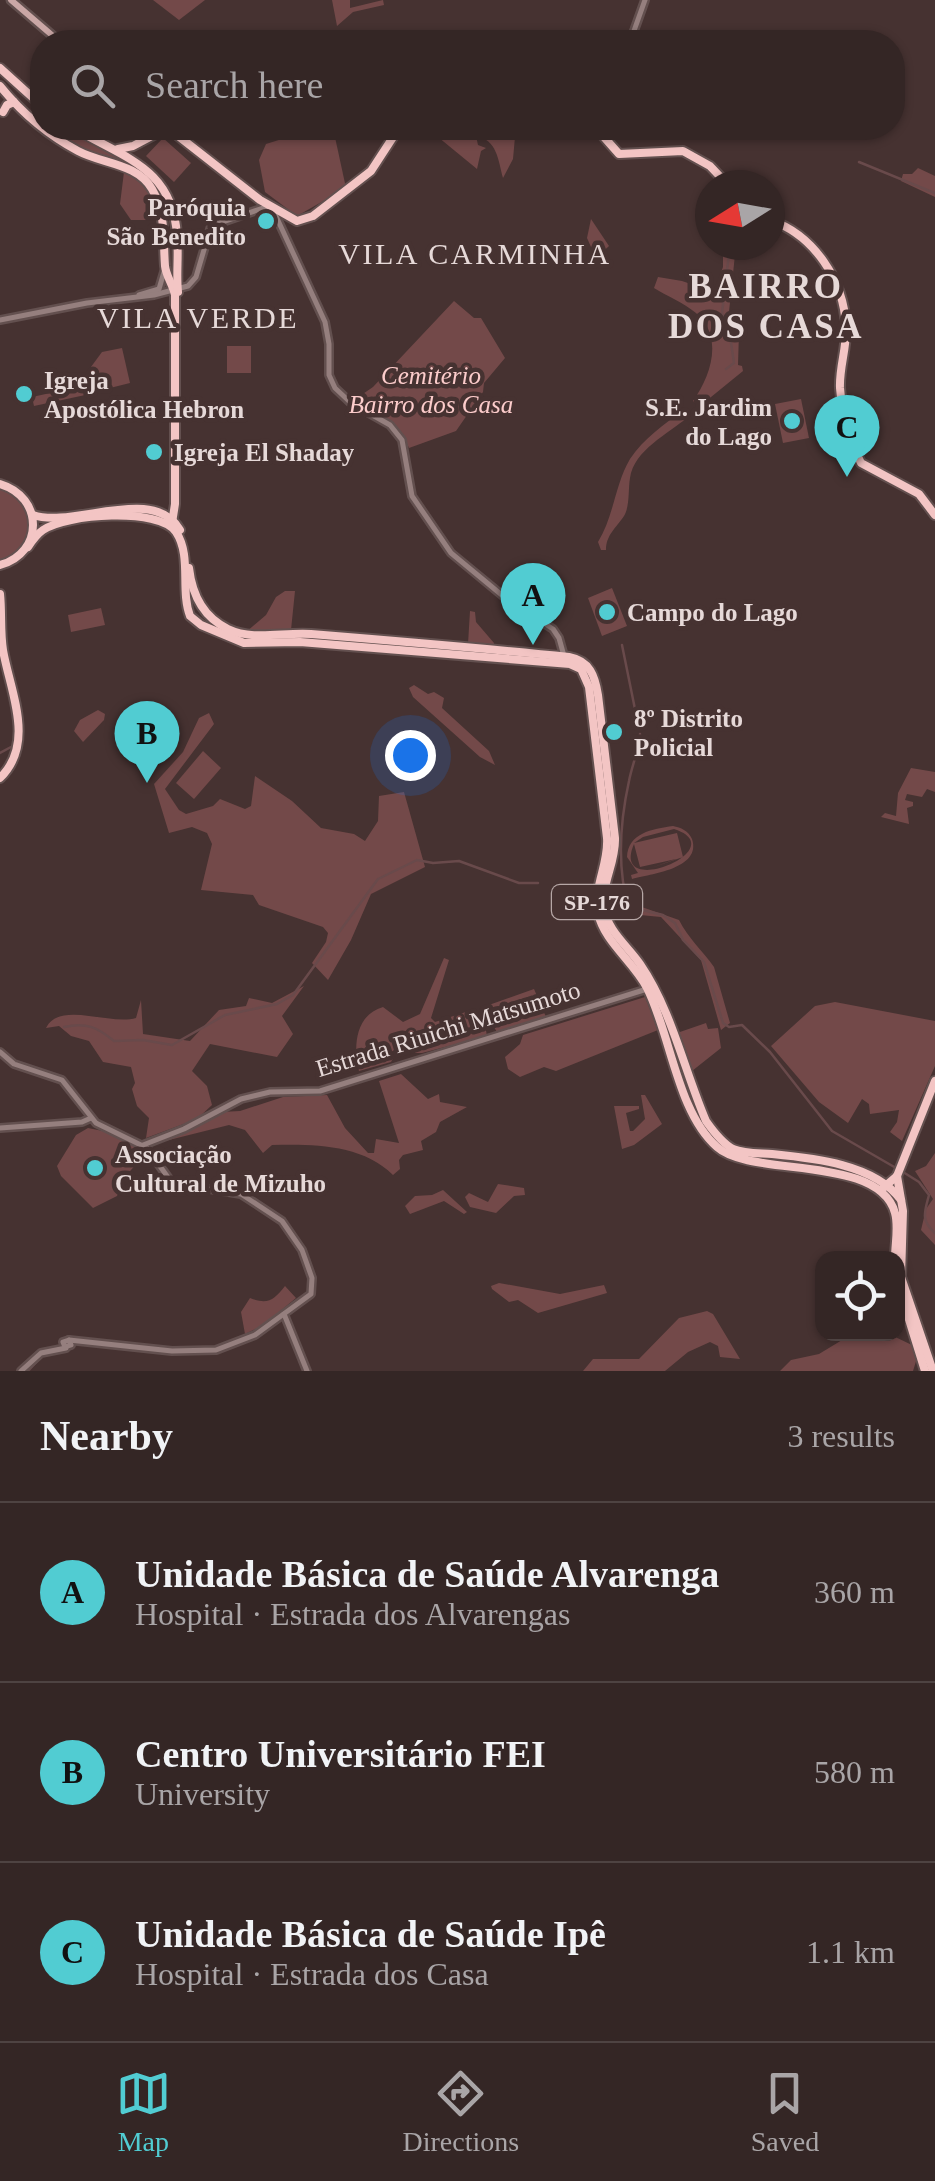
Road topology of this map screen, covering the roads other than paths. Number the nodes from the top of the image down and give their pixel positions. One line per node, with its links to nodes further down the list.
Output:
1 (11, 0): 3 (main road)
2 (645, 0): 4 (street)
3 (44, 30)
4 (634, 30)
5 (0, 68): 7 (main road)
6 (0, 86): 8 (main road)
7 (30, 96)
8 (14, 102): 10 (main road); 11 (main road)
9 (30, 109): 10 (main road)
10 (23, 111): 12 (main road)
11 (3, 112)
12 (30, 116)
13 (63, 140): 22 (main road)
14 (99, 140): 20 (main road)
15 (145, 140): 19 (main road)
16 (183, 140): 24 (main road)
17 (394, 140): 24 (main road)
18 (608, 140): 23 (main road)
19 (133, 146): 20 (main road); 21 (main road)
20 (118, 149): 21 (main road)
21 (128, 156): 22 (main road); 27 (main road)
22 (121, 166): 26 (main road)
23 (713, 170)
24 (277, 213): 28 (street); 48 (street)
25 (785, 226): 35 (main road)
26 (166, 247): 27 (main road); 29 (main road)
27 (177, 247): 29 (main road)
28 (199, 258): 29 (street); 29 (street)
29 (172, 281): 30 (street); 30 (street); 36 (main road); 36 (main road)
30 (138, 296): 31 (street)
31 (1, 319)
32 (0, 484): 34 (main road)
33 (124, 512): 34 (main road); 36 (main road); 36 (main road); 37 (main road)
34 (33, 515): 37 (main road)
35 (935, 516)
36 (173, 523): 41 (main road); 42 (main road)
37 (28, 547): 38 (main road)
38 (5, 564): 39 (main road)
39 (0, 574)
40 (0, 594): 45 (main road)
41 (199, 604): 42 (main road); 43 (main road)
42 (188, 609): 44 (main road, SP-176)
43 (217, 622): 44 (main road); 46 (main road, SP-176)
44 (208, 628): 46 (main road, SP-176)
45 (0, 632): 51 (main road)
46 (348, 642): 47 (main road, SP-176)
47 (373, 644): 49 (main road, SP-176); 52 (main road, SP-176)
48 (561, 646): 49 (street); 50 (street)
49 (549, 655): 50 (main road, SP-176)
50 (565, 657): 52 (main road, SP-176)
51 (0, 778)
52 (607, 804): 53 (main road, SP-176)
53 (651, 988): 58 (street, Estrada Riuichi Matsumoto); 59 (main road, SP-176)
54 (0, 1052): 56 (street)
55 (935, 1082): 60 (main road)
56 (91, 1118): 57 (street); 58 (street)
57 (0, 1130)
58 (143, 1145): 63 (street)
59 (827, 1167): 60 (main road, SP-176); 60 (main road, SP-176)
60 (889, 1181): 61 (main road); 64 (main road, SP-176)
61 (894, 1251)
62 (905, 1302): 64 (main road, SP-176)
63 (284, 1315): 65 (street); 66 (street)
64 (931, 1368)
65 (21, 1371)
66 (307, 1371)

